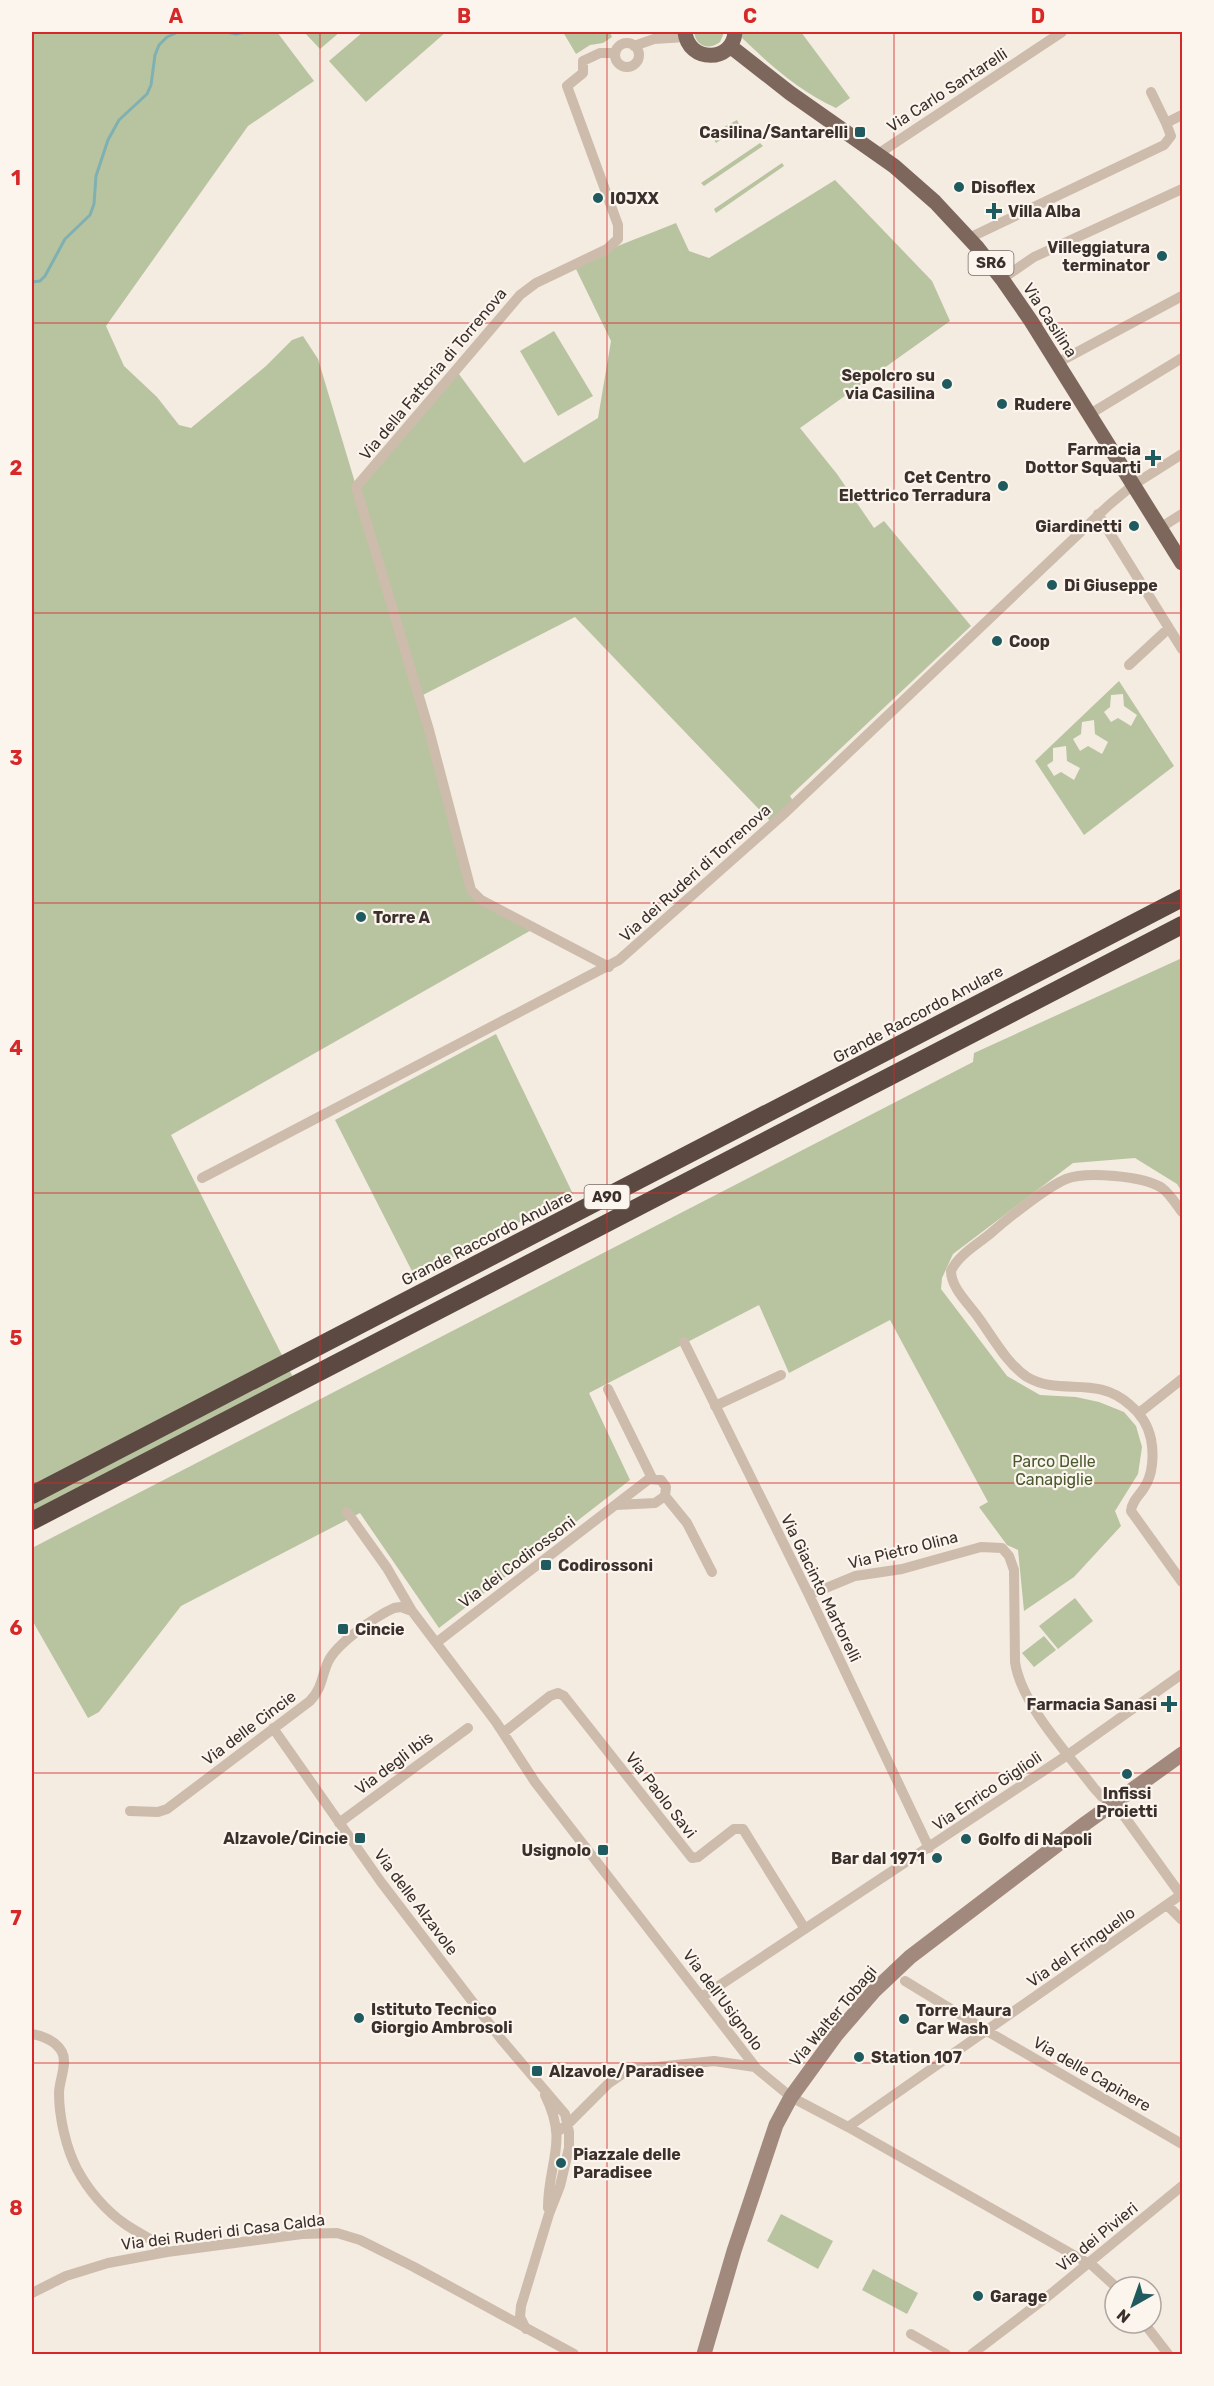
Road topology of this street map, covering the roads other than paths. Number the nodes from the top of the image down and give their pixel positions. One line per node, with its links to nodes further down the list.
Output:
1 (1062, 32): 9 (street, Via Carlo Santarelli)
2 (685, 34): 3 (main road); 4 (street, Via della Fattoria di Torrenova)
3 (733, 39): 9 (main road, Via Casilina / SR6)
4 (634, 46): 5 (street, Via della Fattoria di Torrenova); 5 (street)
5 (615, 53): 32 (street, Via della Fattoria di Torrenova)
6 (1151, 92): 8 (street)
7 (1182, 115): 8 (street)
8 (1166, 123): 11 (street)
9 (878, 154): 11 (main road, Via Casilina / SR6)
10 (1182, 189): 12 (street)
11 (969, 238): 12 (main road, Via Casilina / SR6)
12 (1002, 279): 15 (main road, Via Casilina / SR6)
13 (1182, 296): 15 (street)
14 (1182, 358): 16 (street)
15 (1057, 363): 16 (main road, Via Casilina / SR6)
16 (1090, 414): 18 (main road, Via Casilina / SR6)
17 (1182, 454): 18 (street, Via dei Ruderi di Torrenova)
18 (1134, 484): 19 (street, Via dei Ruderi di Torrenova); 21 (main road, Via Casilina / SR6)
19 (1098, 514): 23 (street); 32 (street, Via dei Ruderi di Torrenova)
20 (1182, 514): 21 (street)
21 (1160, 528): 22 (main road, Via Casilina / SR6)
22 (1182, 563)
23 (1169, 628): 24 (street); 25 (street)
24 (1182, 649)
25 (1129, 665)
26 (1182, 887): 30 (highway)
27 (1182, 898): 30 (highway, Grande Raccordo Anulare / A90)
28 (1182, 925): 31 (highway, A90)
29 (1182, 931): 31 (highway)
30 (1106, 938): 42 (highway, Grande Raccordo Anulare / A90)
31 (1155, 940): 46 (highway, A90)
32 (609, 967): 33 (street, Via dei Ruderi di Torrenova)
33 (202, 1178)
34 (1182, 1212): 40 (street)
35 (684, 1342): 39 (street, Via Giacinto Martorelli)
36 (781, 1375): 39 (street)
37 (1182, 1379): 40 (street)
38 (608, 1389): 41 (street)
39 (715, 1406): 49 (street, Via Giacinto Martorelli)
40 (1139, 1413): 48 (street)
41 (652, 1478): 43 (street); 44 (street, Via dei Codirossoni)
42 (32, 1495)
43 (665, 1496): 44 (street); 47 (street)
44 (616, 1505): 51 (street, Via dei Codirossoni)
45 (347, 1512): 50 (street)
46 (32, 1521)
47 (712, 1572)
48 (1182, 1582)
49 (809, 1595): 56 (street, Via Pietro Olina); 61 (street, Via Giacinto Martorelli)
50 (412, 1611): 51 (street, Via dell'Usignolo); 53 (street, Via delle Cincie)
51 (436, 1643): 55 (street, Via dell'Usignolo)
52 (1182, 1674): 56 (street, Via Enrico Giglioli)
53 (273, 1728): 59 (street, Via delle Cincie); 60 (street, Via delle Alzavole)
54 (468, 1728): 60 (street, Via degli Ibis)
55 (503, 1732): 65 (street, Via Paolo Savi); 67 (street, Via dell'Usignolo)
56 (1069, 1754): 58 (street); 61 (street, Via Enrico Giglioli)
57 (1182, 1754): 58 (street, Via Walter Tobagi)
58 (1114, 1803): 62 (street); 72 (street, Via Walter Tobagi)
59 (130, 1811)
60 (339, 1823): 71 (street, Via delle Alzavole)
61 (929, 1848): 65 (street, Via Enrico Giglioli)
62 (1182, 1894): 63 (street, Via del Fringuello)
63 (1167, 1905): 64 (street); 68 (street, Via del Fringuello)
64 (1182, 1920)
65 (805, 1929): 67 (street, Via Enrico Giglioli)
66 (905, 1981): 68 (street, Via delle Capinere)
67 (702, 1997): 70 (street, Via dell'Usignolo)
68 (987, 2031): 74 (street, Via del Fringuello); 76 (street, Via delle Capinere)
69 (32, 2034): 79 (street)
70 (755, 2067): 72 (street, Via dell'Usignolo); 73 (street)
71 (542, 2089): 73 (street); 75 (street)
72 (791, 2097): 74 (street, Via dell'Usignolo); 87 (street, Via Walter Tobagi)
73 (568, 2124): 75 (street); 78 (street)
74 (848, 2127): 80 (street, Via dell'Usignolo)
75 (557, 2132): 78 (street)
76 (1182, 2144)
77 (1182, 2186): 80 (street, Via dei Pivieri)
78 (549, 2214): 83 (street)
79 (167, 2252): 82 (street, Via dei Ruderi di Casa Calda); 83 (street, Via dei Ruderi di Casa Calda)
80 (1088, 2264): 81 (street, Via dell'Usignolo); 89 (street, Via dei Pivieri)
81 (1105, 2275)
82 (32, 2293)
83 (526, 2329): 86 (street, Via dei Ruderi di Casa Calda)
84 (911, 2334): 88 (street)
85 (1153, 2335): 90 (street)
86 (574, 2355)
87 (704, 2355)
88 (946, 2355)
89 (972, 2355)
90 (1168, 2355)

